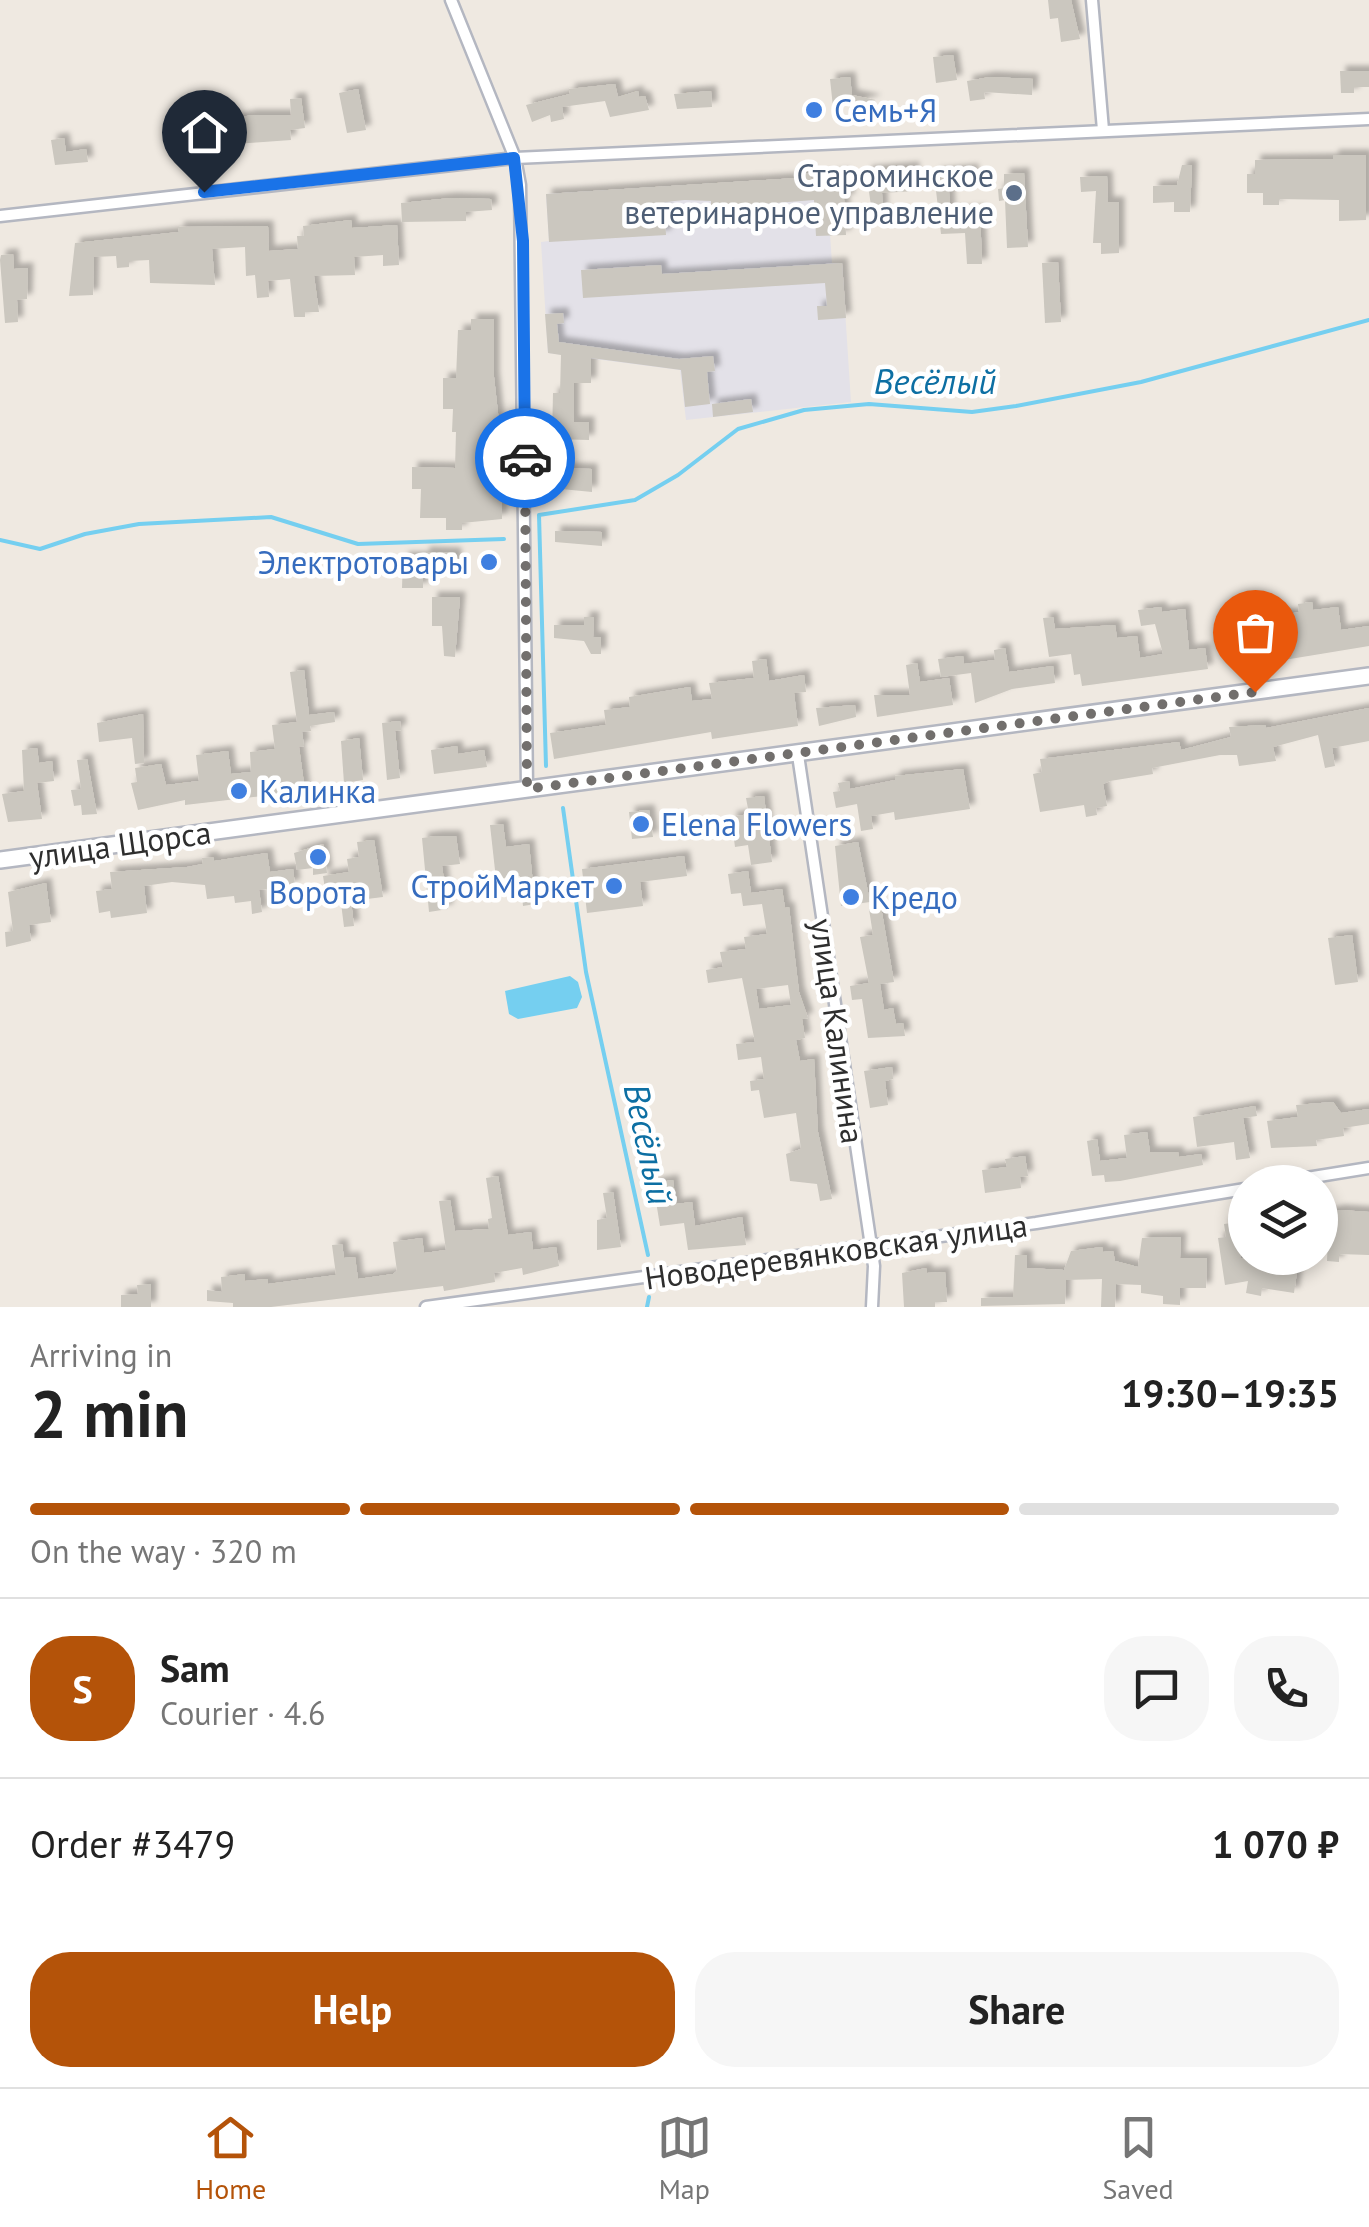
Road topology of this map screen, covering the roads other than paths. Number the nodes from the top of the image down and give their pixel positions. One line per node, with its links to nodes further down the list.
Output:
1 (451, 0): 5 (street)
2 (1092, 0): 4 (street)
3 (1369, 119): 4 (street)
4 (1102, 130): 5 (street)
5 (514, 158): 6 (street); 9 (street)
6 (0, 216)
7 (1369, 676): 8 (main road, улица Щорса)
8 (798, 755): 9 (main road, улица Щорса); 14 (street, улица Калинина)
9 (527, 789): 10 (main road, улица Щорса)
10 (0, 860)
11 (1369, 1168): 12 (street)
12 (1338, 1173)
13 (1228, 1191): 14 (street, Новодеревянковская улица)
14 (870, 1246): 15 (street, Новодеревянковская улица); 16 (street, улица Калинина)
15 (426, 1307)
16 (872, 1307)

